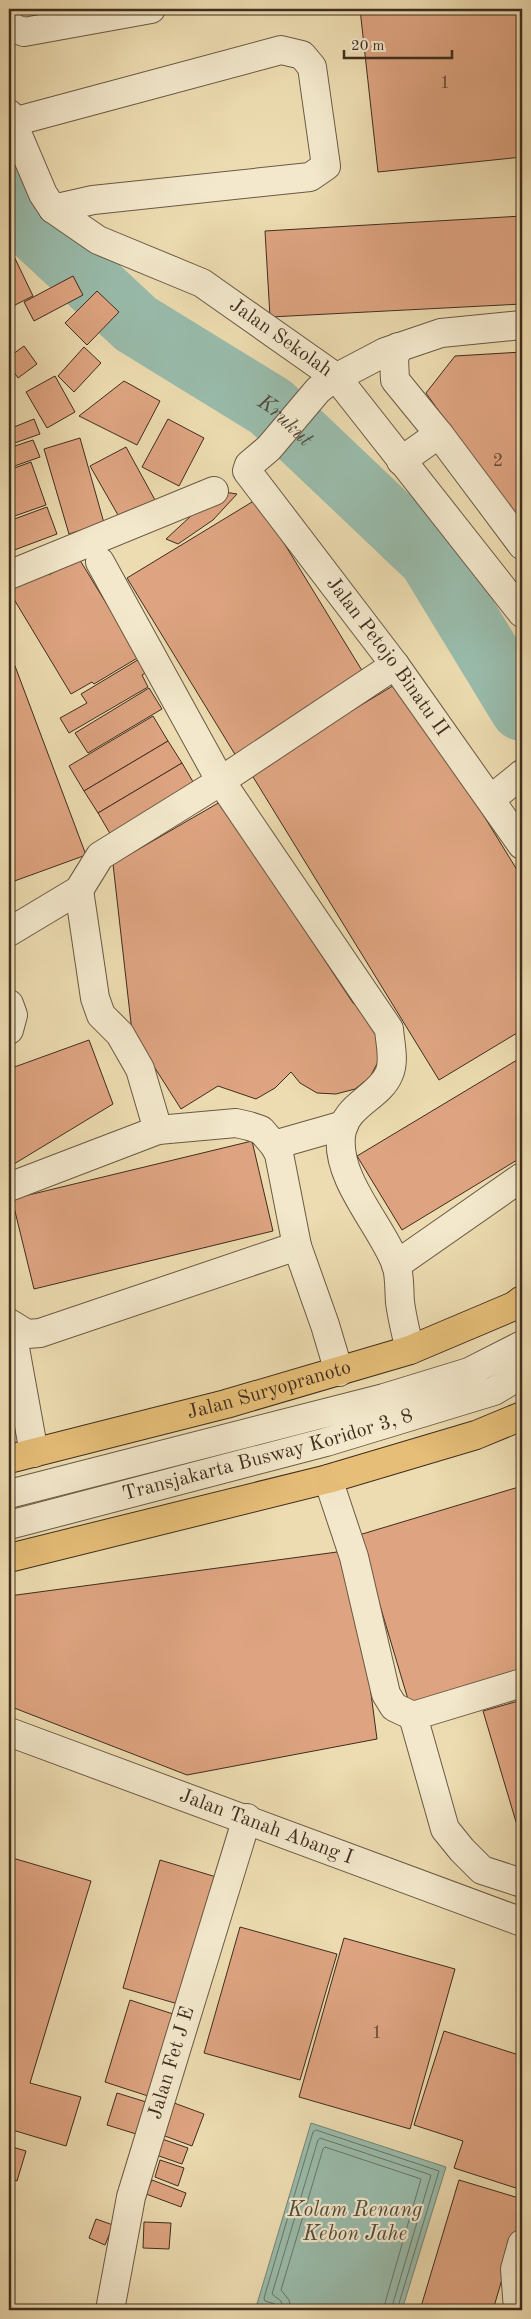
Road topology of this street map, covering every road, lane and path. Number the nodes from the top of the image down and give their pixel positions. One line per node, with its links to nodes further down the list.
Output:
1 (151, 9): 2 (street)
2 (9, 24)
3 (11, 118): 4 (street, Jalan Sekolah); 4 (street)
4 (53, 209): 7 (street, Jalan Sekolah)
5 (522, 325): 6 (street)
6 (398, 347): 7 (street); 8 (street)
7 (328, 384): 9 (street, Jalan Sekolah); 15 (street, Jalan Petojo Binatu II)
8 (439, 434): 9 (street); 11 (street)
9 (401, 461): 14 (street, Jalan Sekolah)
10 (214, 491): 13 (street)
11 (522, 545)
12 (100, 562): 17 (street)
13 (9, 575)
14 (522, 613)
15 (395, 665): 17 (street); 18 (street, Jalan Petojo Binatu II)
16 (522, 774): 18 (street)
17 (220, 780): 20 (street); 24 (street)
18 (496, 795): 19 (street, Jalan Petojo Binatu II)
19 (522, 845)
20 (79, 890): 21 (street); 25 (street)
21 (9, 932)
22 (9, 1004): 23 (street)
23 (9, 1030)
24 (344, 1125): 26 (street); 30 (street)
25 (158, 1130): 26 (street); 28 (street)
26 (274, 1145): 29 (street)
27 (522, 1177): 30 (street)
28 (9, 1187)
29 (297, 1246): 32 (street); 35 (street)
30 (396, 1265): 34 (street)
31 (522, 1300): 34 (main road, Jalan Suryopranoto)
32 (10, 1325): 38 (street)
33 (522, 1344): 40 (street, Transjakarta Busway Koridor 3, 8)
34 (410, 1350): 35 (main road, Jalan Suryopranoto)
35 (338, 1372): 38 (main road, Jalan Suryopranoto)
36 (522, 1374): 41 (street, Transjakarta Busway Koridor 3, 8)
37 (522, 1416): 39 (main road)
38 (21, 1456)
39 (328, 1479): 42 (main road); 44 (street)
40 (9, 1494)
41 (9, 1525)
42 (9, 1558)
43 (522, 1683): 44 (street)
44 (413, 1716): 47 (street)
45 (9, 1732): 46 (street, Jalan Tanah Abang I)
46 (247, 1818): 48 (street, Jalan Tanah Abang I); 50 (street, Jalan Fet J E)
47 (522, 1883)
48 (522, 1922)
49 (522, 2244): 51 (street)
50 (110, 2310)
51 (518, 2310)

